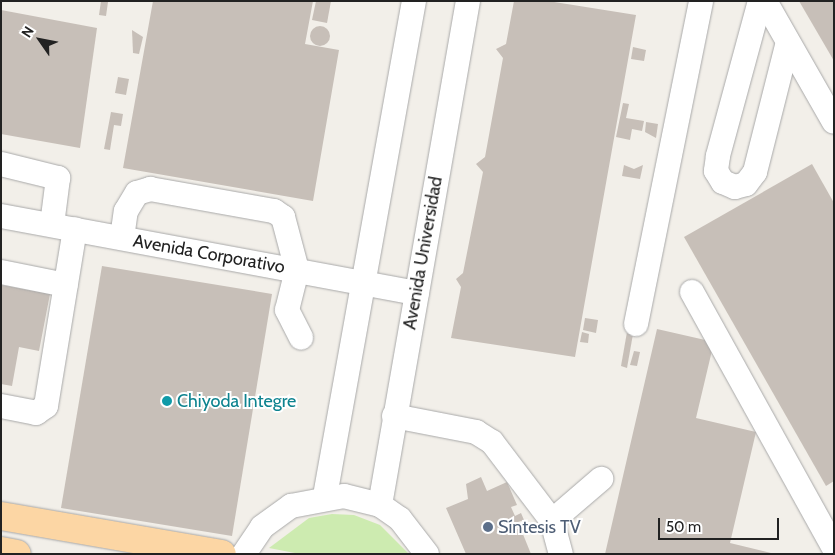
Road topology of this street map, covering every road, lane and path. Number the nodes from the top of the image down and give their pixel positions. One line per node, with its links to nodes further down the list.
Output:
1 (414, 1): 15 (street)
2 (468, 1): 18 (street, Avenida Universidad)
3 (701, 1): 19 (street)
4 (760, 1): 6 (street)
5 (765, 1): 6 (street)
6 (788, 42): 7 (street)
7 (834, 122)
8 (1, 164): 10 (street)
9 (1, 216): 10 (street, Avenida Corporativo)
10 (52, 225): 11 (street, Avenida Corporativo)
11 (75, 229): 12 (street, Avenida Corporativo); 16 (street)
12 (122, 238): 13 (street, Avenida Corporativo); 13 (street)
13 (297, 270): 15 (street, Avenida Corporativo); 20 (street)
14 (1, 272): 16 (street)
15 (361, 282): 18 (street, Avenida Corporativo); 24 (street)
16 (66, 285): 21 (street)
17 (692, 292): 28 (street)
18 (417, 293): 22 (street, Avenida Universidad)
19 (636, 324)
20 (301, 338)
21 (1, 406)
22 (394, 416): 25 (street, Avenida Universidad); 27 (street)
23 (602, 479): 27 (street)
24 (325, 496): 25 (street); 32 (street)
25 (380, 506): 33 (street)
26 (1, 516): 31 (main road)
27 (552, 521): 34 (street)
28 (834, 548)
29 (1, 551): 30 (main road)
30 (17, 554)
31 (222, 554)
32 (244, 554)
33 (427, 554)
34 (560, 554)

